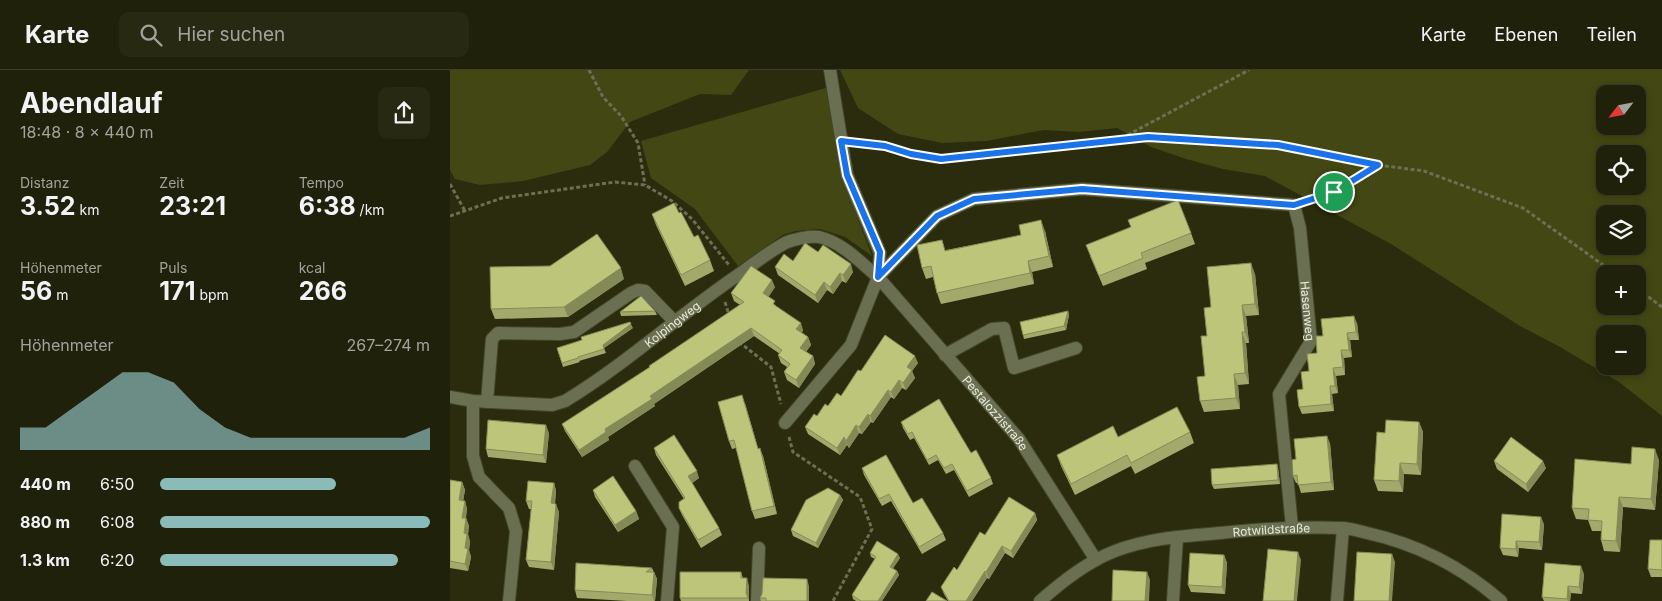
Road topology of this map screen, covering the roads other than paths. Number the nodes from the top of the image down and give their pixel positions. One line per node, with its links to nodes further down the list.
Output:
1 (830, 70): 2 (street)
2 (878, 277): 3 (street, Kolpingweg); 5 (street, Pestalozzistraße); 9 (street); 11 (street, Hasenweg)
3 (675, 322): 8 (street, Kolpingweg); 8 (street)
4 (1076, 348): 5 (street)
5 (945, 354): 15 (street, Pestalozzistraße)
6 (450, 397): 7 (street, Kolpingweg)
7 (473, 401): 8 (street, Kolpingweg); 16 (street)
8 (487, 402)
9 (785, 423)
10 (635, 466): 17 (street)
11 (1292, 527): 12 (street, Rotwildstraße); 13 (street, Rotwildstraße)
12 (1343, 528): 21 (street); 22 (street, Rotwildstraße)
13 (1177, 537): 15 (street, Rotwildstraße); 20 (street)
14 (759, 548): 18 (street)
15 (1096, 560): 19 (street, Rotwildstraße)
16 (510, 601)
17 (667, 601)
18 (756, 601)
19 (1040, 601)
20 (1173, 601)
21 (1337, 601)
22 (1500, 601)

